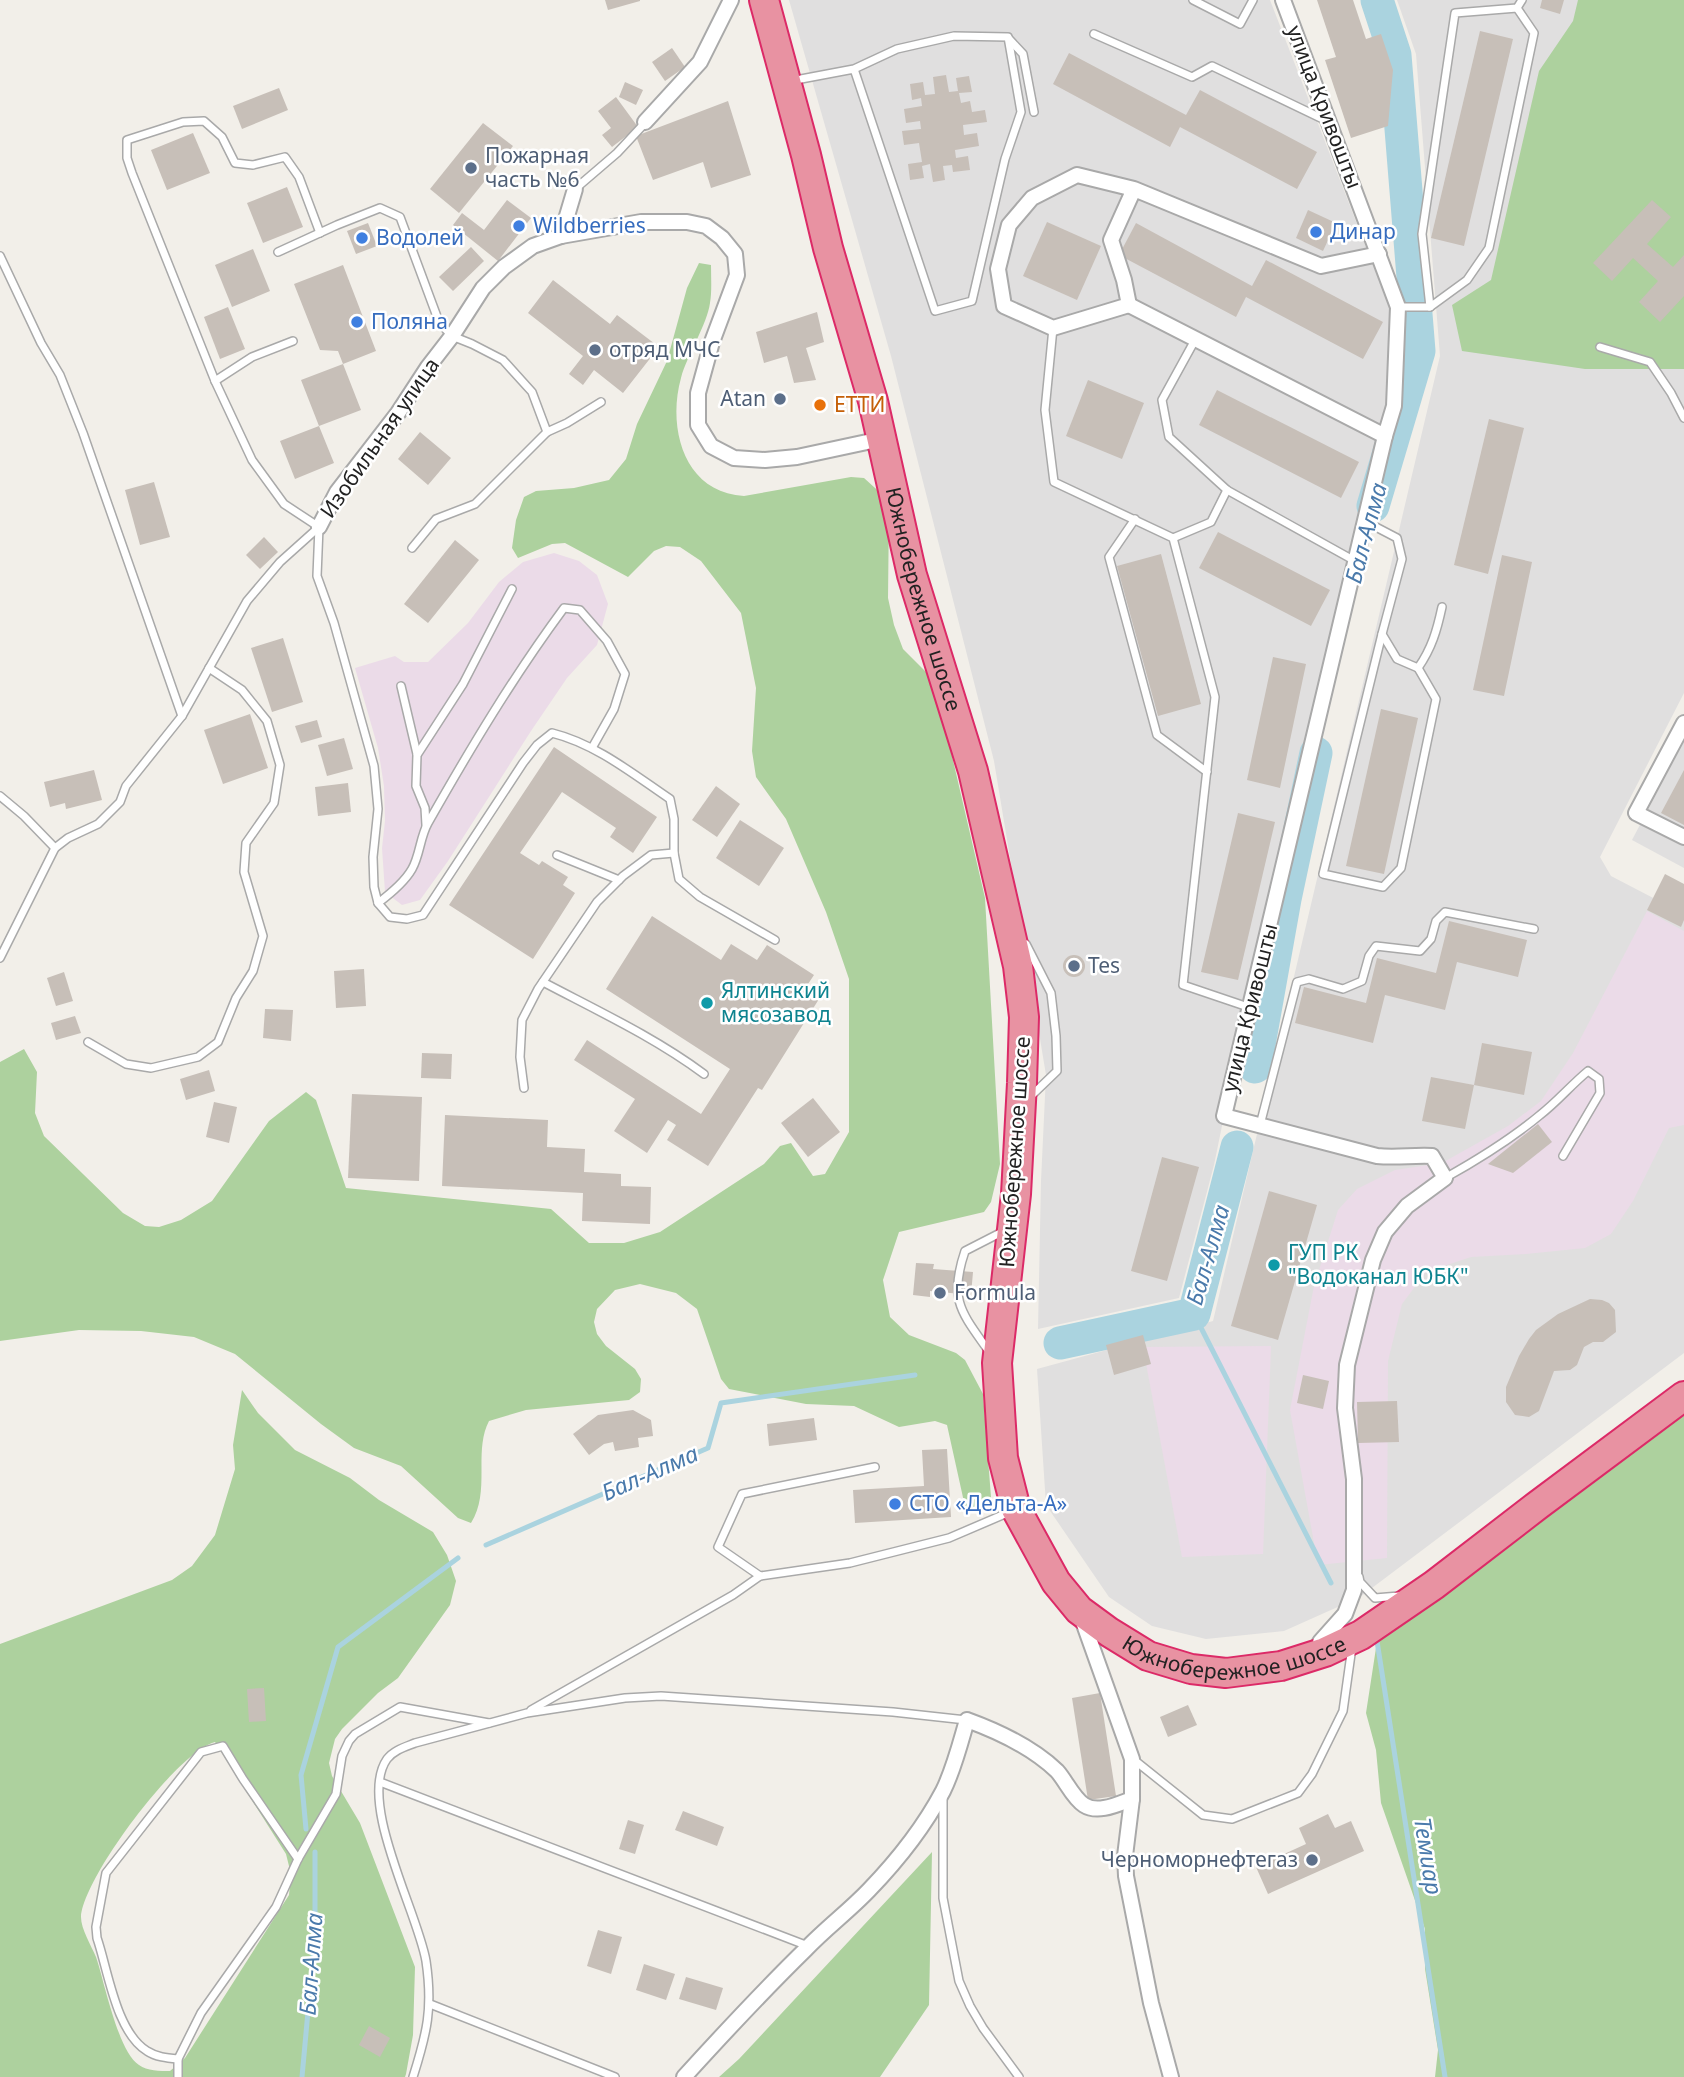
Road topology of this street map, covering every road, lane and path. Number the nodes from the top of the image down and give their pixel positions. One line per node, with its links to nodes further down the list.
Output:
1 (731, 0): 14 (street)
2 (764, 0): 33 (highway, Южнобережное шоссе)
3 (779, 0): 12 (highway, Южнобережное шоссе)
4 (1193, 0): 5 (lane)
5 (1253, 0)
6 (1283, 0): 15 (street, улица Кривошты)
7 (1522, 0): 8 (lane)
8 (1517, 8): 25 (lane); 25 (lane)
9 (1094, 34): 15 (lane)
10 (1008, 37): 11 (lane); 11 (lane); 13 (lane)
11 (854, 69): 12 (lane)
12 (801, 79): 33 (highway, Южнобережное шоссе)
13 (1034, 112)
14 (645, 122): 16 (lane)
15 (1330, 123): 21 (street, улица Кривошты)
16 (575, 189): 19 (street)
17 (1134, 189): 21 (street); 23 (street); 26 (street)
18 (320, 233): 20 (lane); 27 (lane); 31 (lane)
19 (561, 236): 27 (street, Изобильная улица); 37 (street, Изобильная улица)
20 (278, 252)
21 (1379, 254): 24 (street, улица Кривошты)
22 (0, 256): 52 (lane)
23 (1129, 305): 26 (street); 28 (street)
24 (1399, 307): 25 (lane); 36 (street, улица Кривошты)
25 (1430, 307)
26 (1053, 328): 40 (lane)
27 (452, 336): 35 (lane); 42 (street, Изобильная улица)
28 (1196, 339): 36 (street); 38 (lane)
29 (293, 341): 31 (lane)
30 (1600, 347): 34 (lane)
31 (215, 381): 42 (lane)
32 (601, 402): 35 (lane)
33 (876, 404): 37 (highway, Южнобережное шоссе); 39 (highway, Южнобережное шоссе)
34 (1684, 418)
35 (547, 432): 44 (lane)
36 (1385, 436): 41 (street, улица Кривошты)
37 (881, 439): 39 (highway, Южнобережное шоссе)
38 (1227, 490): 43 (lane); 45 (lane)
39 (900, 510): 76 (highway, Южнобережное шоссе); 86 (highway, Южнобережное шоссе)
40 (1135, 519): 43 (lane); 56 (lane)
41 (1370, 525): 45 (street, улица Кривошты); 48 (lane)
42 (319, 527): 49 (lane); 64 (lane)
43 (1173, 538): 56 (lane)
44 (412, 548)
45 (1356, 562): 69 (street, улица Кривошты)
46 (512, 589): 55 (lane)
47 (1441, 607): 50 (lane)
48 (1382, 634): 50 (lane); 50 (lane)
49 (209, 668): 52 (lane); 70 (lane)
50 (1418, 668)
51 (401, 686): 55 (lane)
52 (182, 716): 60 (lane)
53 (1684, 723): 59 (street)
54 (592, 748): 58 (lane); 61 (lane); 64 (lane)
55 (417, 755): 58 (lane)
56 (1207, 772): 69 (lane)
57 (0, 796): 60 (lane)
58 (426, 826): 64 (lane)
59 (1684, 837)
60 (55, 848): 67 (lane)
61 (674, 853): 63 (lane); 66 (lane)
62 (557, 855): 63 (lane)
63 (619, 880): 68 (lane)
64 (378, 903)
65 (1534, 929): 73 (lane)
66 (775, 940)
67 (0, 958)
68 (543, 982): 71 (lane); 72 (lane)
69 (1251, 1008): 73 (street, улица Кривошты)
70 (88, 1042)
71 (704, 1074)
72 (524, 1088)
73 (1260, 1125): 75 (street, улица Кривошты)
74 (1563, 1157): 75 (lane)
75 (1445, 1178): 82 (street)
76 (1011, 1227): 77 (highway, Южнобережное шоссе); 77 (lane)
77 (997, 1363): 81 (highway, Южнобережное шоссе)
78 (1684, 1379): 84 (highway, Южнобережное шоссе)
79 (1684, 1396): 86 (highway, Южнобережное шоссе)
80 (875, 1468): 83 (lane)
81 (1016, 1509): 83 (lane); 85 (highway, Южнобережное шоссе)
82 (1353, 1547): 84 (lane); 86 (street)
83 (760, 1576): 87 (lane)
84 (1400, 1596): 86 (highway, Южнобережное шоссе)
85 (1079, 1610): 86 (highway, Южнобережное шоссе); 90 (street)
86 (1333, 1642): 90 (lane)
87 (527, 1713): 88 (lane); 89 (lane)
88 (967, 1720): 92 (street); 93 (street)
89 (492, 1723): 91 (lane); 94 (lane)
90 (1132, 1759): 93 (street)
91 (380, 1782): 95 (lane); 96 (lane)
92 (943, 1791): 95 (street); 102 (lane)
93 (1132, 1799): 103 (street)
94 (298, 1859): 97 (lane); 97 (lane)
95 (808, 1946): 101 (street)
96 (430, 2004): 99 (lane); 100 (lane)
97 (178, 2059): 98 (lane)
98 (178, 2077)
99 (413, 2077)
100 (615, 2077)
101 (684, 2077)
102 (1018, 2077)
103 (1171, 2077)

